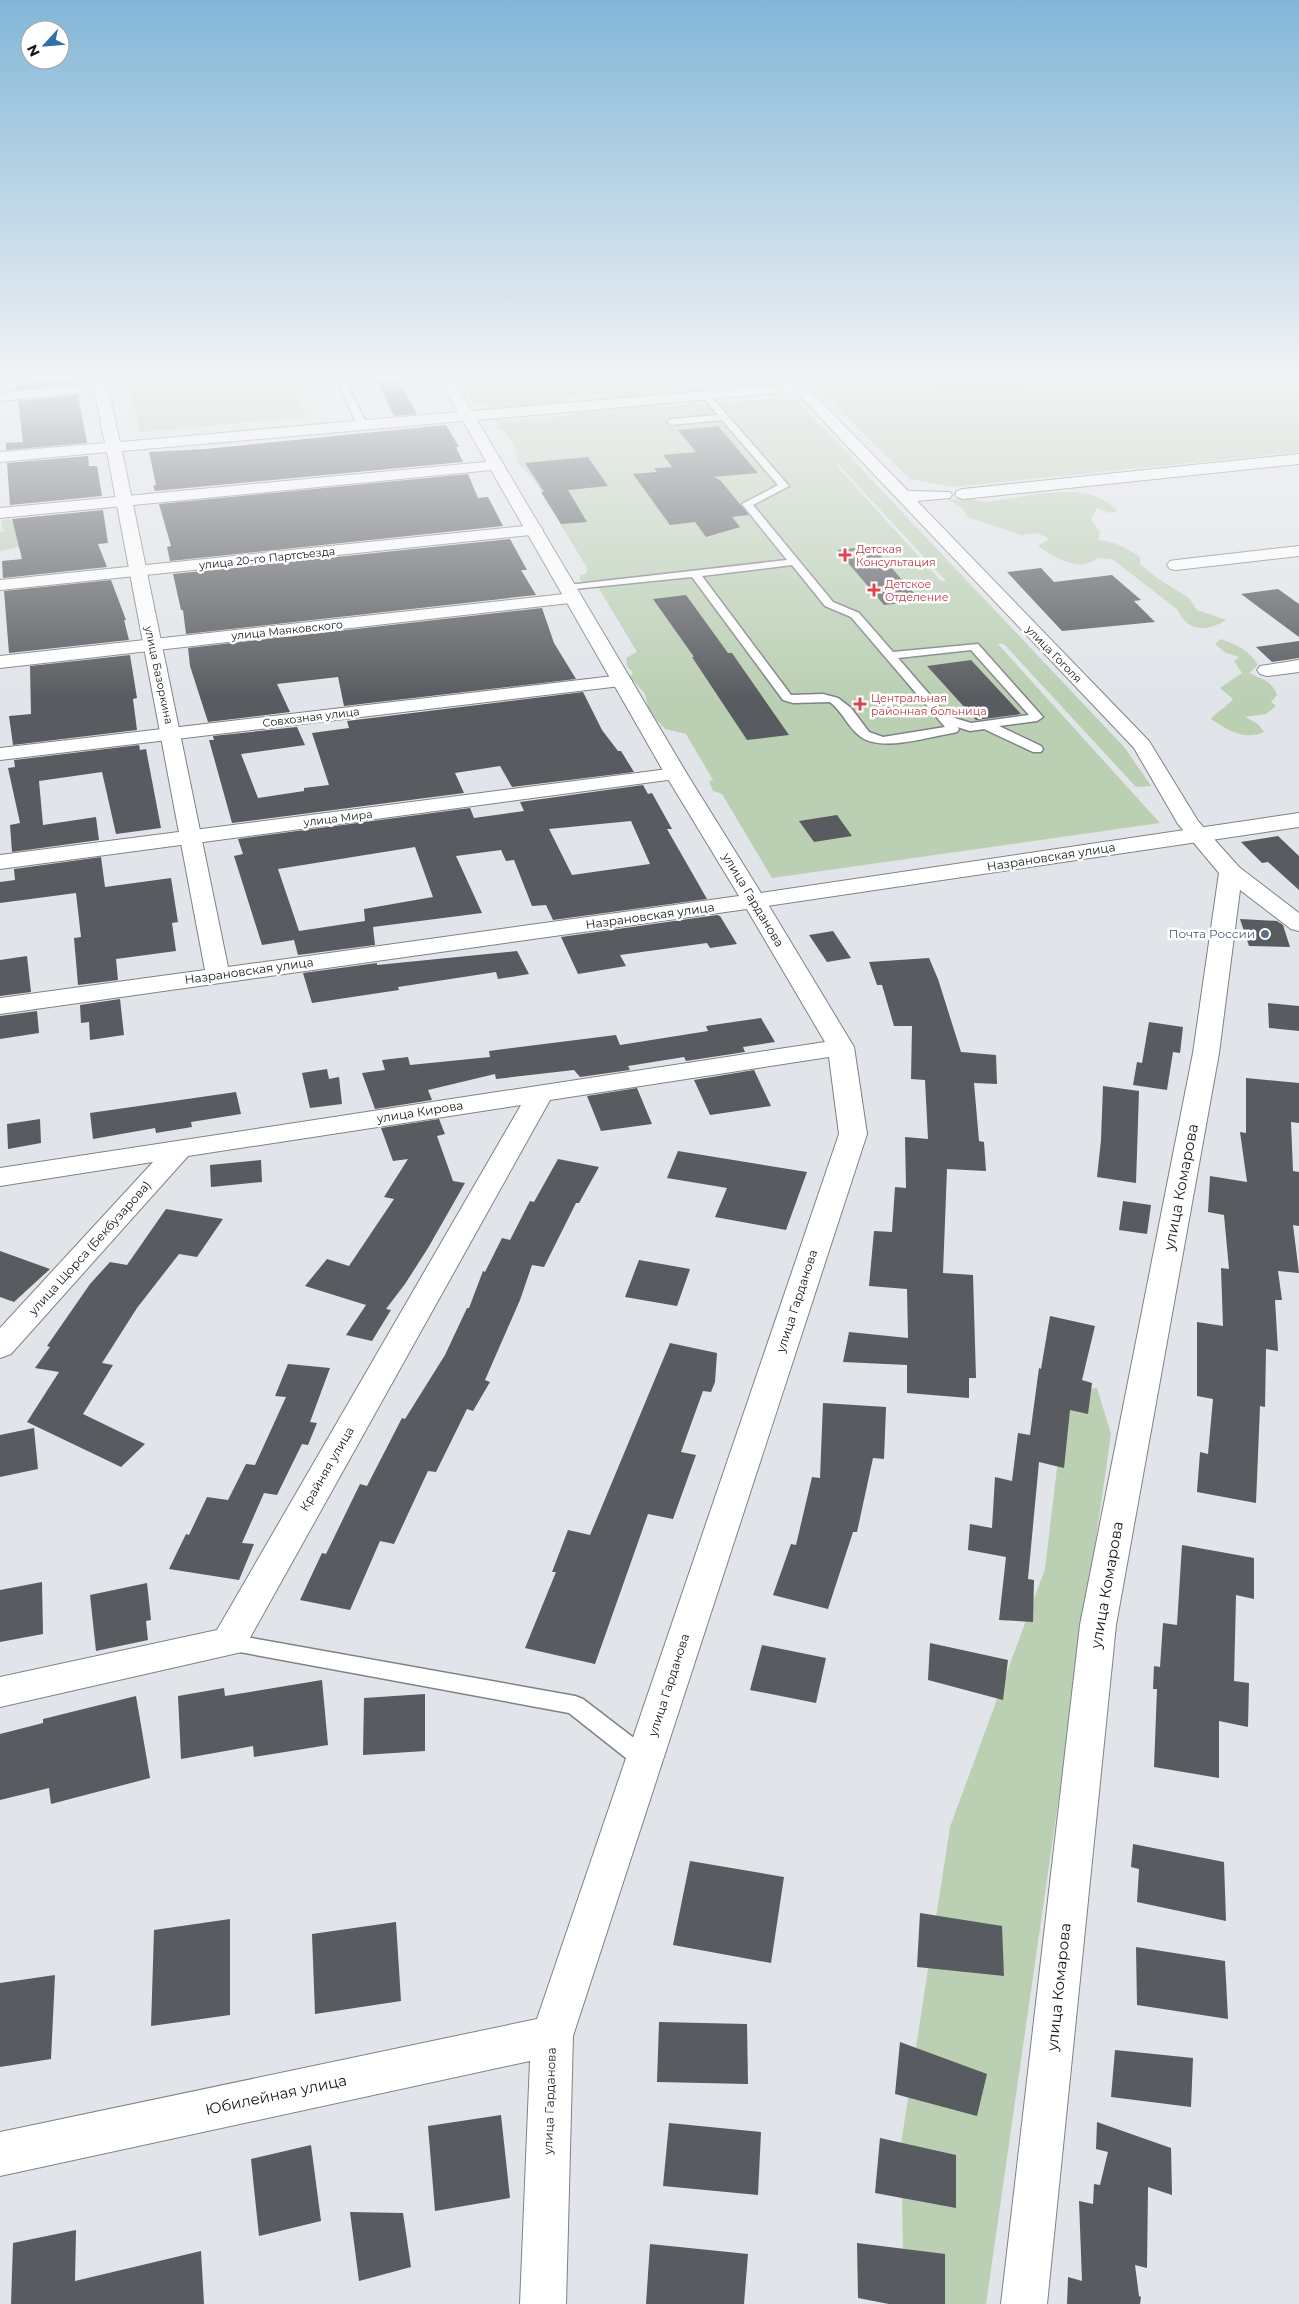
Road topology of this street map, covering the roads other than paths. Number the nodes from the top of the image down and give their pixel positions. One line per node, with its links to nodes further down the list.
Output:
1 (121, 484): 10 (street, улица Базоркина)
2 (315, 484): 10 (street)
3 (506, 484): 12 (street, улица Гарданова)
4 (782, 484): 14 (lane)
5 (890, 484): 9 (street, улица Гоголя)
6 (1064, 484): 7 (street)
7 (964, 494)
8 (944, 495): 9 (street)
9 (902, 496): 33 (street, улица Гоголя)
10 (125, 502): 11 (street); 16 (street, улица Базоркина)
11 (0, 514)
12 (534, 530): 16 (street, улица 20-го Партсъезда); 19 (street, улица Гарданова)
13 (1299, 551): 15 (street)
14 (793, 562): 17 (lane); 21 (lane)
15 (1176, 565)
16 (138, 571): 18 (street, улица 20-го Партсъезда); 20 (street, улица Базоркина)
17 (694, 574): 19 (lane); 26 (lane)
18 (0, 585)
19 (570, 593): 20 (street, улица Маяковского); 25 (street, улица Гарданова)
20 (153, 645): 22 (street, улица Маяковского); 28 (street, улица Базоркина)
21 (891, 656): 26 (lane); 27 (lane)
22 (0, 662)
23 (1299, 666): 24 (street)
24 (1267, 670)
25 (622, 681): 28 (street, Совхозная улица); 31 (street, улица Гарданова)
26 (946, 719): 27 (lane)
27 (986, 725): 29 (lane)
28 (171, 733): 30 (street, Совхозная улица); 34 (street, улица Базоркина)
29 (1036, 749)
30 (0, 754)
31 (676, 774): 34 (street, улица Мира); 37 (street, улица Гарданова)
32 (1299, 820): 33 (street, Назрановская улица)
33 (1198, 835): 36 (street, улица Гоголя); 37 (street, Назрановская улица)
34 (192, 837): 35 (street, улица Мира); 39 (street, улица Базоркина)
35 (0, 862)
36 (1232, 872): 38 (street, улица Гоголя); 52 (street, улица Комарова)
37 (754, 901): 39 (street, Назрановская улица); 41 (street, улица Гарданова)
38 (1299, 924)
39 (218, 976): 40 (street, Назрановская улица)
40 (0, 1006)
41 (841, 1046): 42 (street, улица Кирова); 48 (street, улица Гарданова)
42 (542, 1093): 43 (street, улица Кирова); 46 (street, Крайняя улица)
43 (180, 1149): 44 (street, улица Кирова); 45 (street, улица Щорса (Бекбузарова))
44 (0, 1177)
45 (0, 1347)
46 (229, 1642): 47 (street); 48 (lane)
47 (0, 1692)
48 (644, 1759): 49 (street, улица Гарданова)
49 (552, 2036): 50 (street, Юбилейная улица); 51 (street, улица Гарданова)
50 (0, 2154)
51 (543, 2304)
52 (1024, 2304)

